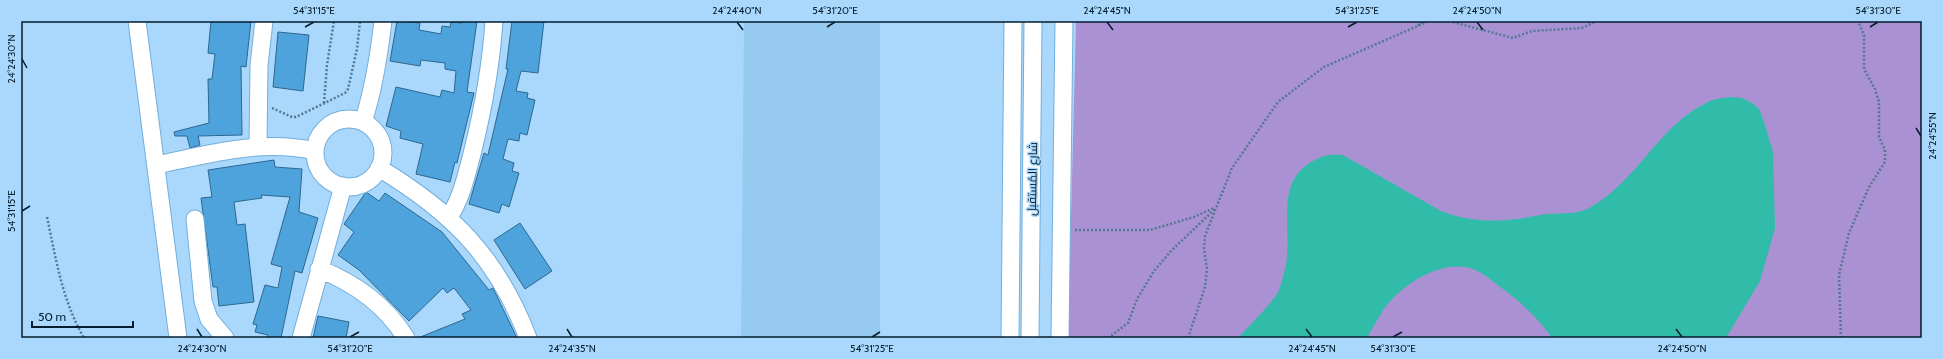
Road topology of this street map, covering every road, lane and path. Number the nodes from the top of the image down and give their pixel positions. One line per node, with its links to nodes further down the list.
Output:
1 (137, 21): 22 (street)
2 (264, 21): 18 (street)
3 (334, 21): 17 (path)
4 (360, 21): 17 (path)
5 (383, 21): 19 (street)
6 (494, 21): 27 (street)
7 (1013, 21): 37 (street, شارع المُستقبل)
8 (1034, 21): 38 (street, شارع المُستقبل)
9 (1064, 21): 29 (street)
10 (1415, 21): 16 (path)
11 (1422, 21): 16 (path)
12 (1428, 21): 16 (path)
13 (1449, 21): 14 (path)
14 (1597, 21)
15 (1858, 21): 42 (path)
16 (1419, 25): 25 (path)
17 (324, 103): 18 (path)
18 (258, 105): 20 (street)
19 (363, 122): 21 (street); 23 (street)
20 (258, 146): 21 (street); 22 (street)
21 (315, 151): 24 (street)
22 (156, 165): 32 (street)
23 (379, 168): 24 (street); 27 (street)
24 (343, 186): 30 (street)
25 (1217, 207): 29 (path); 40 (path); 41 (path)
26 (47, 216): 31 (path)
27 (449, 217): 36 (street)
28 (195, 219): 33 (street)
29 (1062, 230): 39 (street)
30 (319, 269): 34 (street); 35 (street)
31 (84, 338)
32 (178, 338)
33 (225, 338)
34 (301, 338)
35 (406, 338)
36 (528, 338)
37 (1010, 338)
38 (1030, 338)
39 (1060, 338)
40 (1108, 338)
41 (1188, 338)
42 (1840, 338)

